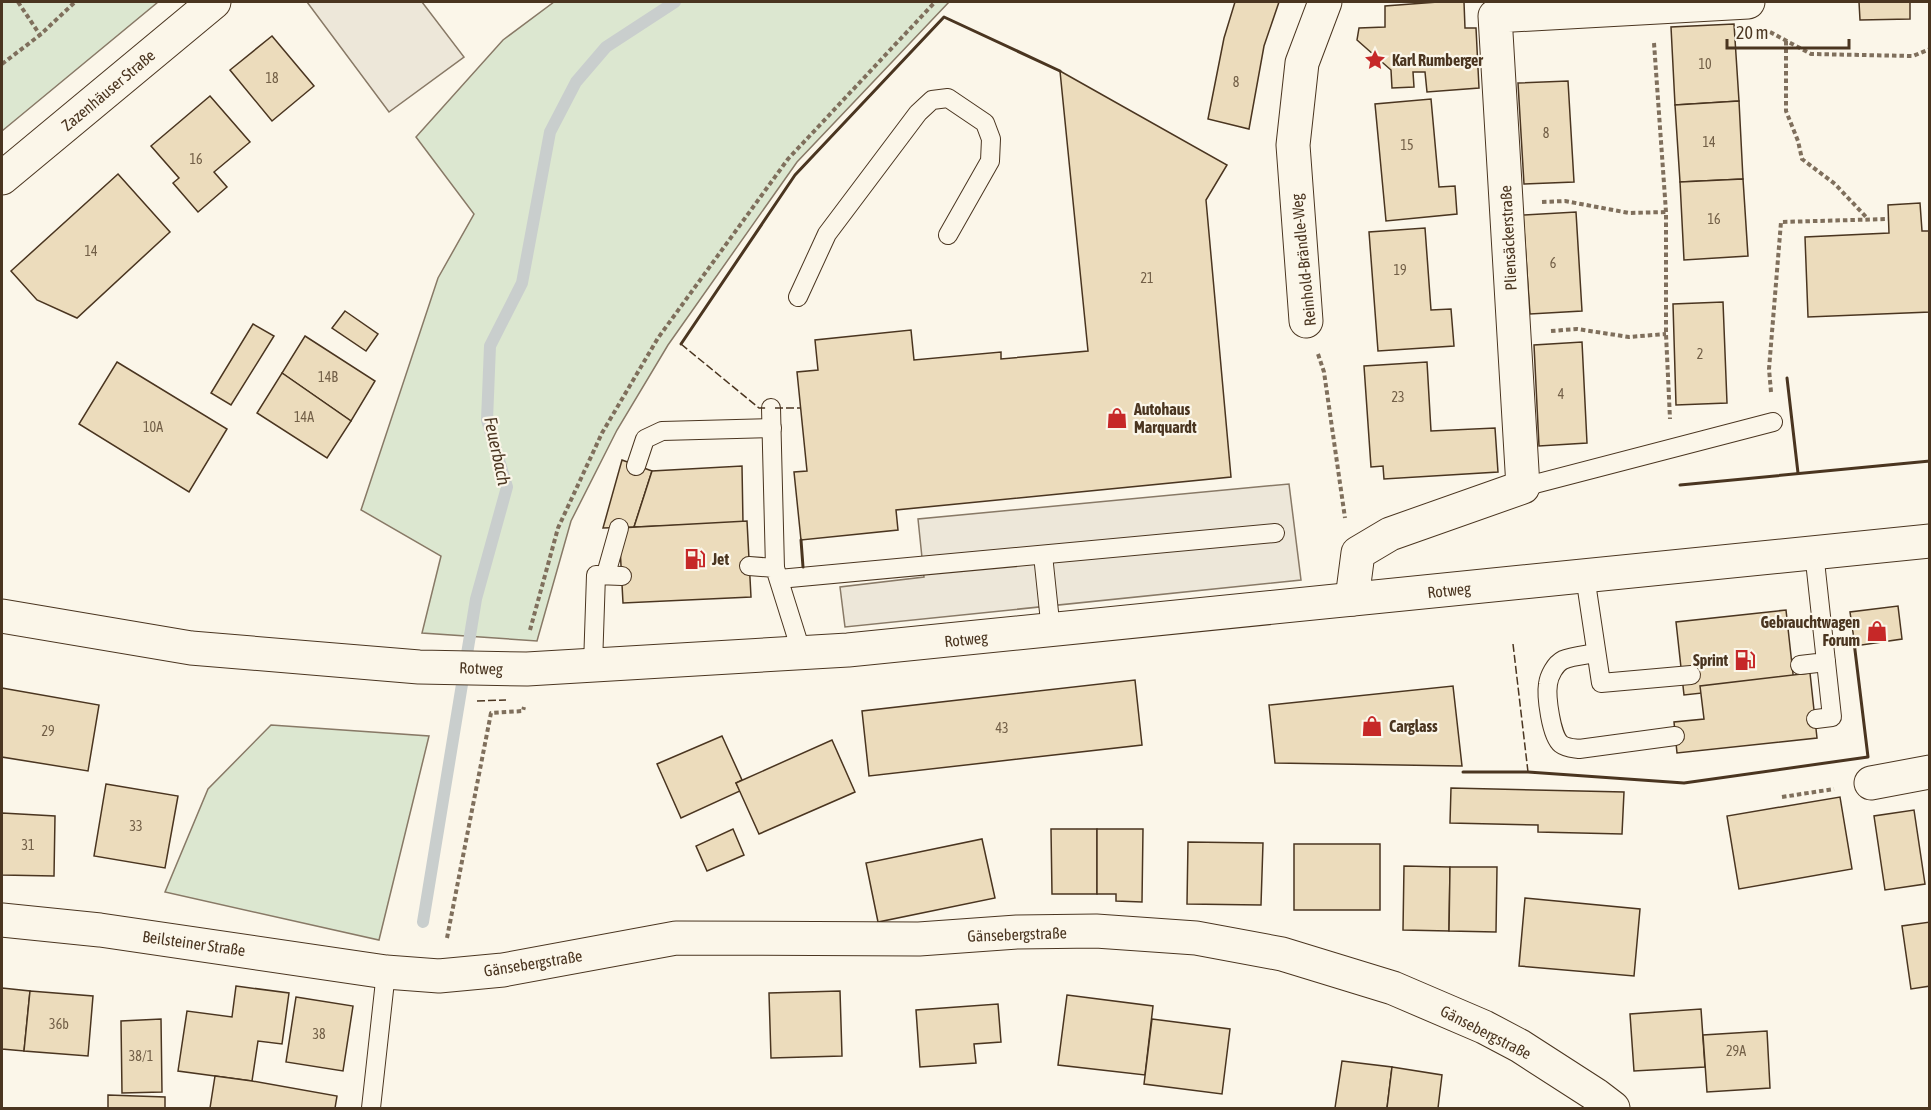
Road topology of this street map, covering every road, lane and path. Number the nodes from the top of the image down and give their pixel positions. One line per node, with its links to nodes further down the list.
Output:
1 (18, 2): 10 (path)
2 (75, 2): 10 (path)
3 (214, 2): 14 (street, Zazenhäuser Straße)
4 (935, 2): 48 (path)
5 (1325, 2): 21 (street, Reinhold-Brändle-Weg)
6 (1740, 2): 7 (street, Pliensäckerstraße); 8 (street, Pliensäckerstraße); 11 (path)
7 (1748, 2)
8 (1651, 7): 9 (street, Pliensäckerstraße); 16 (path)
9 (1494, 9): 15 (street, Pliensäckerstraße)
10 (40, 35): 13 (path)
11 (1786, 41): 12 (path); 17 (path)
12 (1929, 49)
13 (2, 64)
14 (2, 178)
15 (1506, 203): 16 (path); 22 (street, Pliensäckerstraße)
16 (1666, 212): 23 (path)
17 (1868, 219): 18 (path); 24 (path)
18 (1888, 219)
19 (948, 235): 20 (lane)
20 (798, 297)
21 (1306, 321): 35 (path, Reinhold-Brändle-Weg)
22 (1514, 333): 23 (path); 30 (street, Pliensäckerstraße)
23 (1666, 334): 28 (path)
24 (1769, 369)
25 (771, 408): 27 (lane)
26 (1773, 422): 28 (lane)
27 (772, 428): 29 (lane); 38 (lane)
28 (1672, 449): 30 (lane)
29 (636, 466)
30 (1523, 487): 35 (street)
31 (619, 528): 47 (lane)
32 (1275, 533): 36 (lane)
33 (1929, 541): 34 (street, Rotweg)
34 (1814, 552): 39 (street, Rotweg); 45 (lane)
35 (1358, 553): 40 (street)
36 (1043, 555): 38 (lane); 42 (lane)
37 (749, 566): 38 (lane)
38 (777, 573): 44 (lane)
39 (1585, 576): 40 (street, Rotweg); 43 (lane)
40 (1352, 599): 42 (street, Rotweg)
41 (2, 616): 48 (street, Rotweg)
42 (1051, 631): 44 (street, Rotweg)
43 (1596, 653): 49 (lane); 51 (lane)
44 (802, 654): 47 (street, Rotweg)
45 (1826, 663): 46 (lane); 50 (lane)
46 (1800, 664)
47 (592, 665): 48 (street, Rotweg)
48 (519, 669): 57 (path)
49 (1691, 675)
50 (1816, 719)
51 (1676, 736)
52 (1929, 772): 53 (street)
53 (1871, 783): 54 (path)
54 (1782, 797)
55 (2, 920): 56 (street, Beilsteiner Straße)
56 (386, 972): 57 (street, Gänsebergstraße); 58 (lane)
57 (440, 976): 59 (street, Gänsebergstraße)
58 (371, 1108)
59 (1613, 1108)

